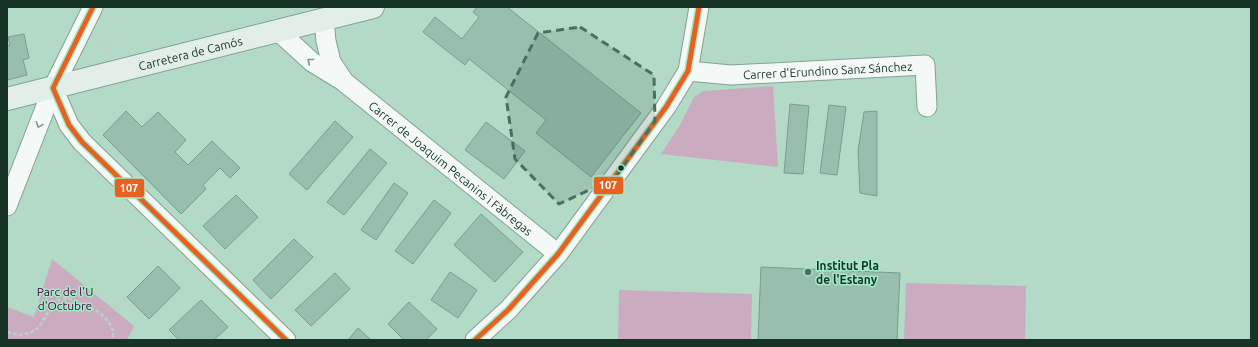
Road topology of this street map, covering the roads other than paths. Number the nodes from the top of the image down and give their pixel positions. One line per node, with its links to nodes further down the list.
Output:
1 (93, 7): 8 (street)
2 (373, 7): 4 (street, Carretera de Camós)
3 (699, 7): 6 (street)
4 (324, 20): 5 (street, Carretera de Camós); 7 (street, Carrer de Joaquim Pecanins i Fàbregas)
5 (278, 32): 7 (street, Carrer de Joaquim Pecanins i Fàbregas, one-way to 5); 8 (street, Carretera de Camós)
6 (688, 71): 10 (street, Carrer d'Erundino Sanz Sánchez); 12 (street)
7 (343, 81): 12 (street, Carrer de Joaquim Pecanins i Fàbregas)
8 (53, 88): 9 (street, Carretera de Camós); 11 (street, one-way to 11); 13 (street)
9 (7, 99)
10 (927, 107)
11 (7, 206)
12 (558, 254): 14 (street)
13 (286, 340)
14 (475, 340)

